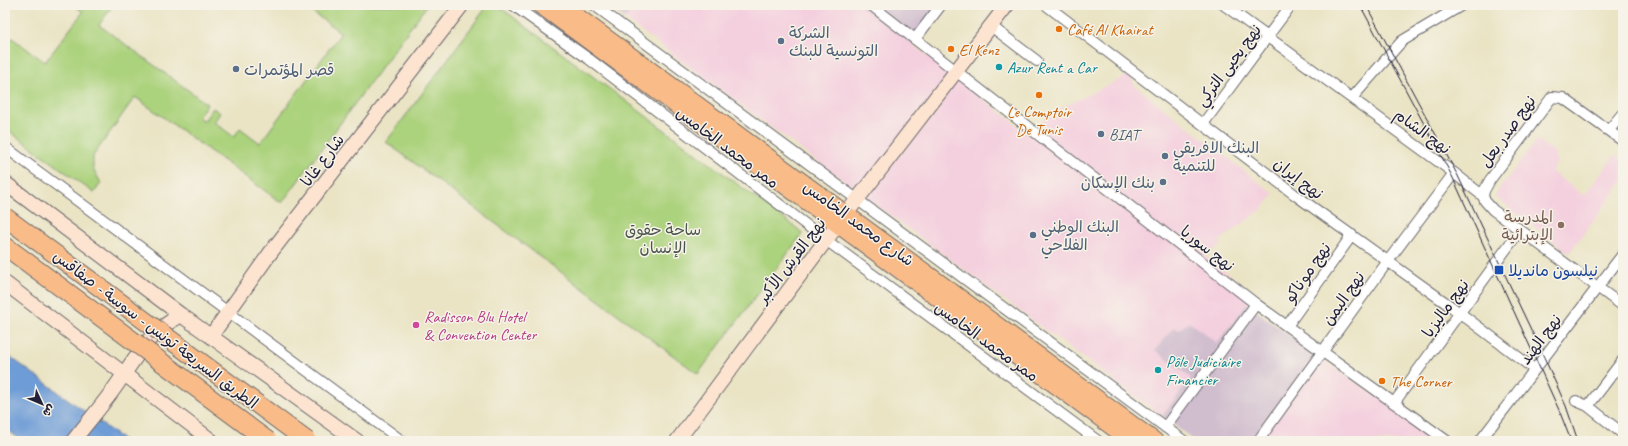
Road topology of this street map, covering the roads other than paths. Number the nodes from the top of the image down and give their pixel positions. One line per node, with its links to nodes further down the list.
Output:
1 (462, 5): 40 (main road, شارع غانا)
2 (513, 5): 32 (street, ممر محمد الخامس)
3 (540, 5): 29 (main road, شارع محمد الخامس)
4 (562, 5): 29 (main road, شارع محمد الخامس)
5 (594, 5): 27 (street, شارع محمد الخامس)
6 (871, 5): 15 (street, نهج سوريا)
7 (941, 5): 15 (street)
8 (1007, 5): 13 (main road, نهج القرش الأكبر)
9 (1046, 5): 20 (street, نهج إيران)
10 (1224, 5): 14 (street, نهج الشام)
11 (1291, 5): 14 (street, نهج يحيى التركي)
12 (1462, 5): 18 (street)
13 (991, 26): 16 (street); 17 (main road, نهج القرش الأكبر)
14 (1268, 37): 18 (street, نهج الشام); 20 (street, نهج يحيى التركي)
15 (915, 39): 17 (street, نهج سوريا)
16 (1037, 61)
17 (956, 72): 27 (main road, نهج القرش الأكبر); 38 (street, نهج سوريا)
18 (1352, 98): 24 (street, نهج الشام)
19 (1623, 113): 21 (street)
20 (1203, 124): 31 (street, نهج إيران)
21 (1609, 130): 22 (street, نهج صدر بعل); 26 (street, نهج صدر بعل)
22 (1623, 141)
23 (5, 147): 40 (street)
24 (1454, 173): 26 (street, نهج الشام); 35 (street, نهج اليمن)
25 (5, 183): 42 (main road)
26 (1483, 196): 30 (street, نهج الشام)
27 (858, 199): 29 (main road, نهج القرش الأكبر); 52 (street, شارع محمد الخامس)
28 (5, 217): 57 (highway, الطريق السريعة تونس - سوسة - صفاقس, bridge)
29 (842, 219): 32 (main road, نهج القرش الأكبر); 62 (main road, شارع محمد الخامس); 63 (main road, شارع محمد الخامس)
30 (1520, 230): 37 (street, نهج الشام); 41 (street, نهج ماليزيا)
31 (1352, 235): 35 (street, نهج إيران); 43 (street, نهج موناكو)
32 (826, 240): 60 (main road, نهج القرش الأكبر); 61 (street, ممر محمد الخامس)
33 (5, 246): 56 (highway, الطريق السريعة تونس - سوسة - صفاقس, bridge)
34 (1623, 254): 37 (street, نهج الهند)
35 (1388, 261): 41 (street, نهج إيران); 45 (street, نهج اليمن)
36 (5, 283): 48 (main road)
37 (1598, 287): 39 (street, نهج الشام); 67 (street, نهج الهند)
38 (1256, 304): 43 (street, نهج سوريا); 52 (street)
39 (1623, 306)
40 (228, 313): 44 (main road, شارع غانا); 59 (street)
41 (1460, 313): 47 (street, نهج إيران); 50 (street, نهج ماليزيا)
42 (182, 315): 44 (main road); 48 (main road)
43 (1287, 326): 45 (street, نهج سوريا)
44 (211, 336): 58 (main road)
45 (1324, 351): 50 (street, نهج سوريا); 65 (street, نهج اليمن)
46 (1623, 360): 51 (street)
47 (1530, 366)
48 (124, 375): 54 (main road); 55 (main road)
49 (1576, 401): 51 (street)
50 (1394, 403): 66 (street, نهج سوريا)
51 (1588, 406): 53 (street)
52 (1165, 427): 64 (street, شارع محمد الخامس)
53 (1623, 434)
54 (73, 441)
55 (212, 441)
56 (268, 441)
57 (306, 441)
58 (357, 441)
59 (402, 441)
60 (677, 441)
61 (1098, 441)
62 (1132, 441)
63 (1155, 441)
64 (1184, 441)
65 (1258, 441)
66 (1447, 441)
67 (1480, 441)

